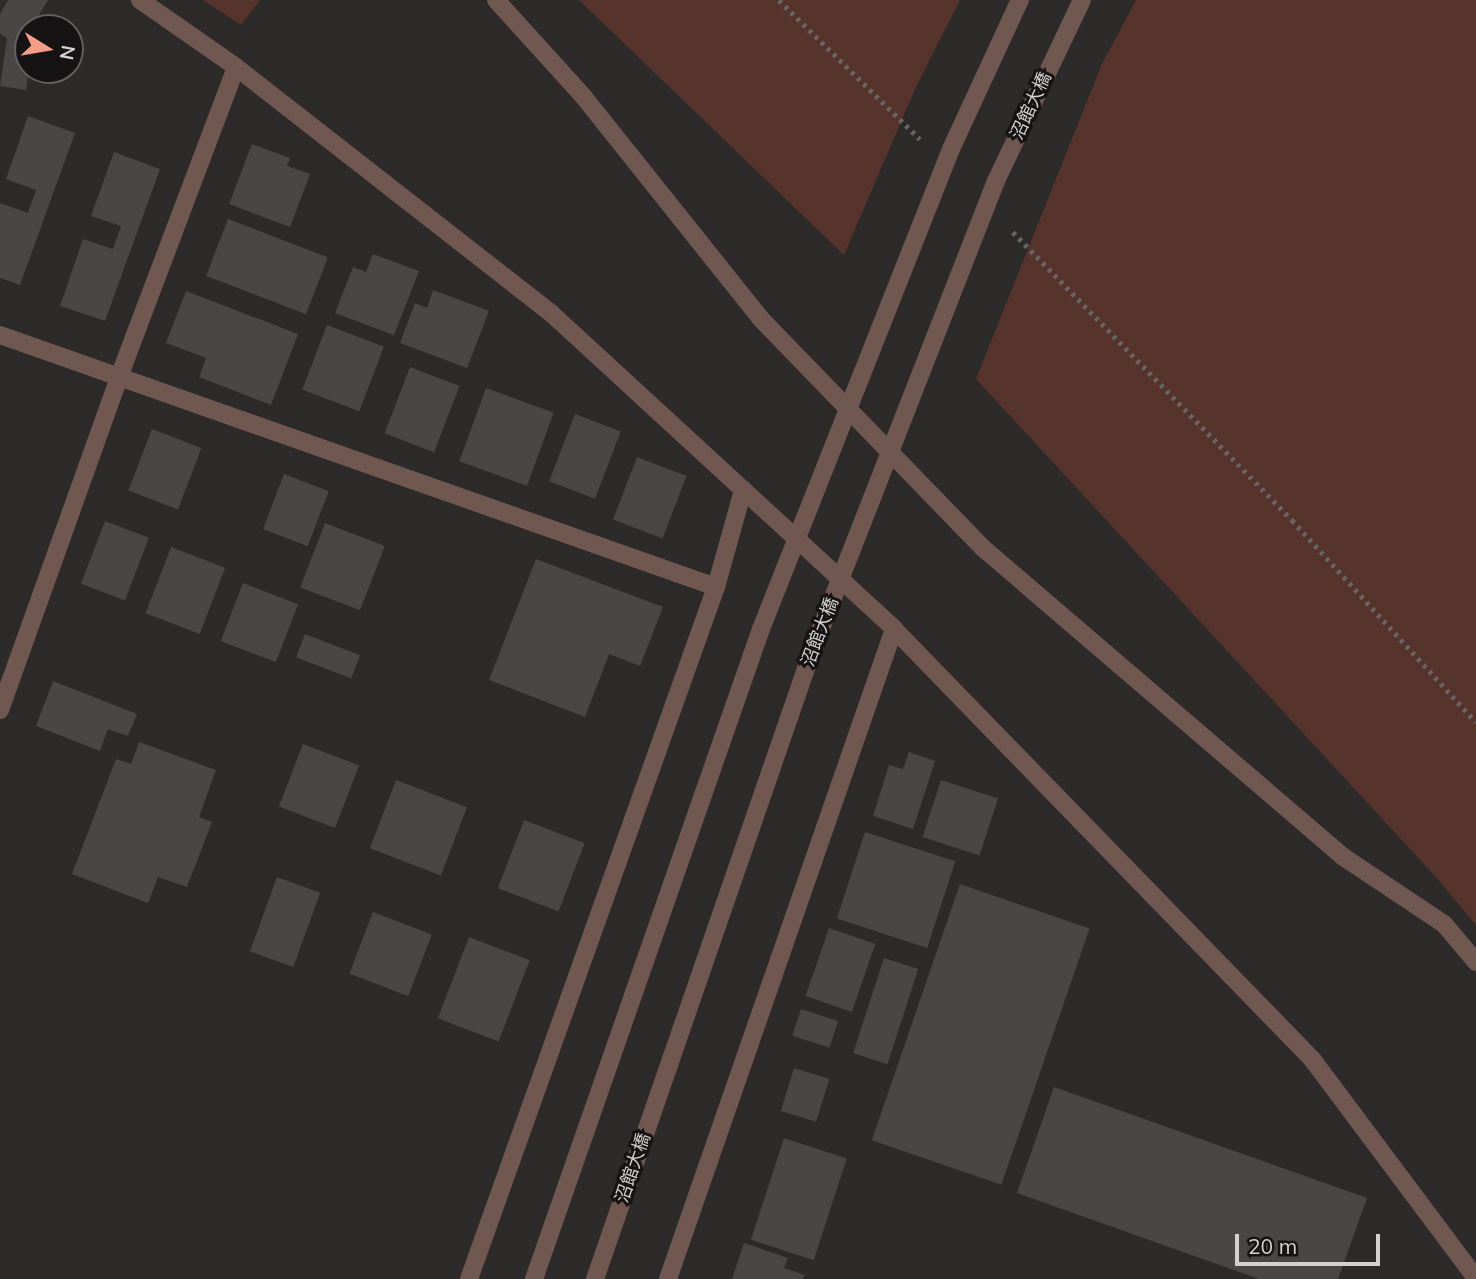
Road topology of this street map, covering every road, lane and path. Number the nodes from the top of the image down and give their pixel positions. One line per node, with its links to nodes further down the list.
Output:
1 (140, 0): 6 (street)
2 (496, 0): 16 (street)
3 (779, 0): 7 (path)
4 (1020, 0): 19 (street, bridge)
5 (1082, 0): 20 (street, 沼館大橋, bridge)
6 (236, 66): 10 (street); 11 (street)
7 (925, 144)
8 (1011, 230): 15 (path)
9 (0, 335): 10 (street)
10 (119, 377): 12 (street); 14 (street)
11 (743, 490): 12 (street); 13 (street)
12 (716, 587): 18 (street)
13 (894, 629): 17 (street); 21 (street)
14 (0, 710)
15 (1476, 722)
16 (1476, 962)
17 (1468, 1274)
18 (469, 1279)
19 (534, 1279)
20 (595, 1279)
21 (668, 1279)

